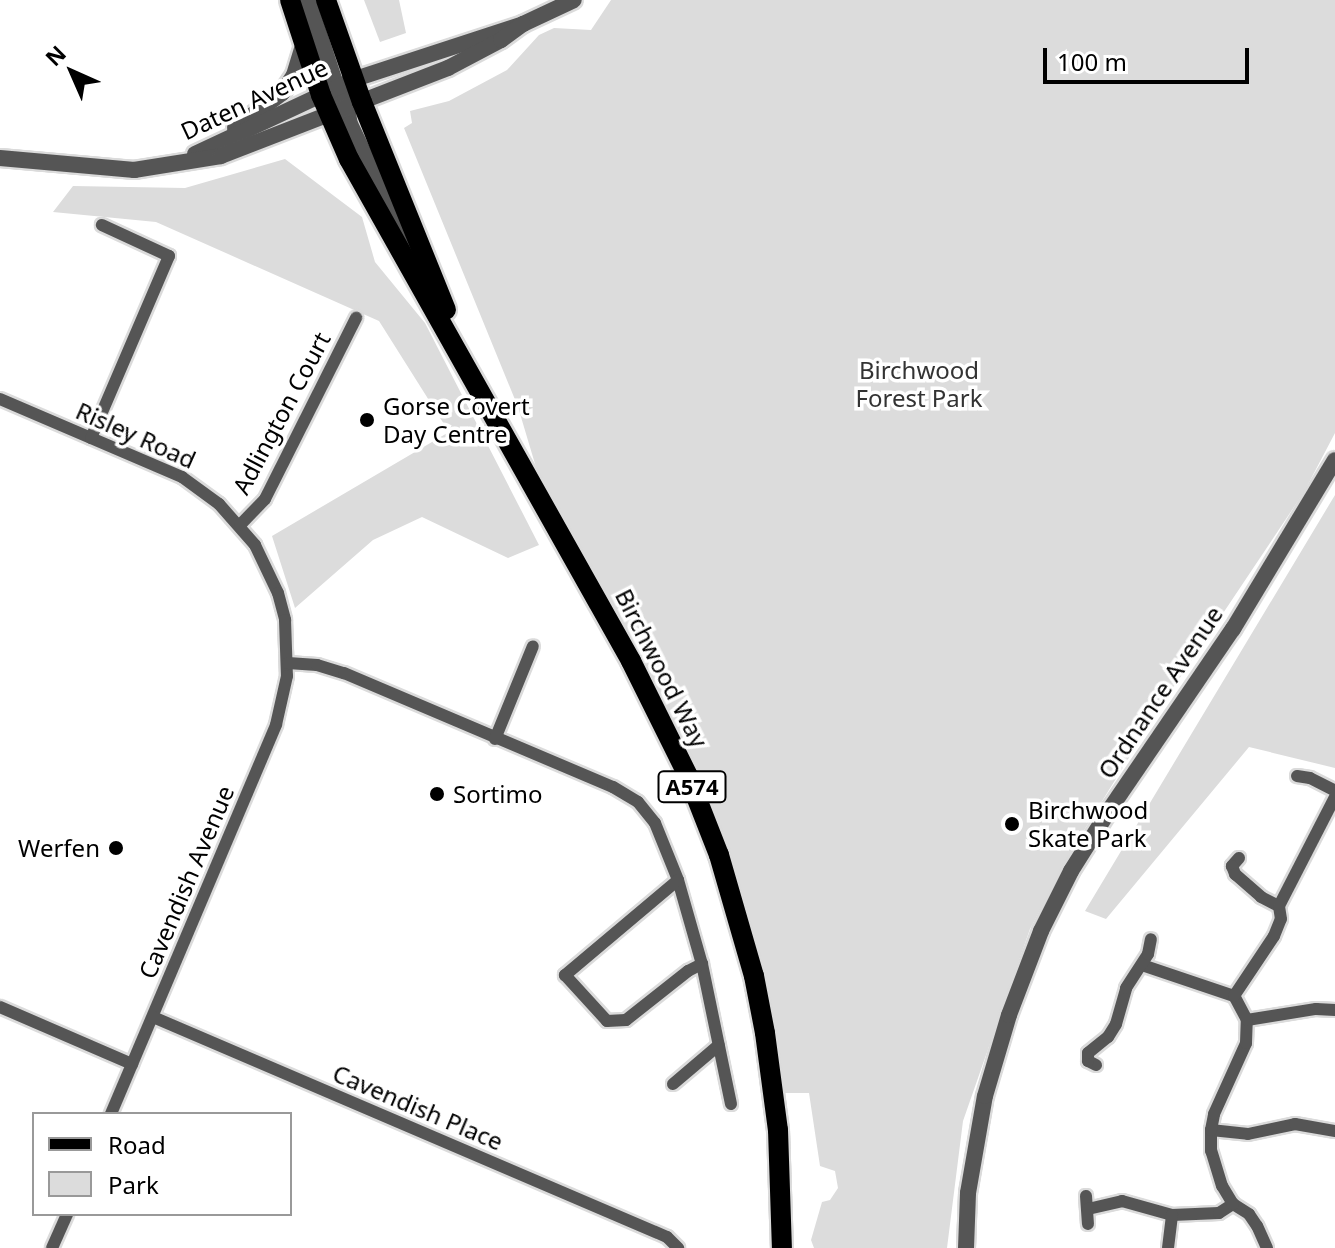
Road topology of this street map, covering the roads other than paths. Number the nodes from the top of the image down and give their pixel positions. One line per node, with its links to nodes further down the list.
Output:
1 (290, 0): 6 (main road, Birchwood Way / A574)
2 (308, 0): 7 (street, A574)
3 (326, 0): 7 (main road, Birchwood Way / A574)
4 (574, 0): 5 (street)
5 (523, 24): 7 (street, Daten Avenue); 8 (street, Daten Avenue)
6 (303, 46): 7 (main road, Birchwood Way / A574); 9 (street)
7 (338, 87): 8 (main road, Birchwood Way / A574); 8 (main road, Birchwood Way / A574); 9 (street, Daten Avenue)
8 (346, 109): 11 (street, Daten Avenue); 14 (main road, Birchwood Way / A574); 14 (main road, Birchwood Way / A574)
9 (204, 150): 11 (street, Daten Avenue)
10 (0, 158): 11 (street, Daten Avenue)
11 (174, 164)
12 (102, 225): 16 (street)
13 (356, 318): 18 (street, Adlington Court)
14 (468, 371): 51 (main road, Birchwood Way / A574)
15 (0, 399): 16 (street, Risley Road)
16 (91, 438): 18 (street, Risley Road)
17 (1335, 460): 48 (street, Ordnance Avenue)
18 (240, 525): 20 (street, Risley Road)
19 (533, 646): 21 (street)
20 (288, 663): 21 (street); 34 (street, Cavendish Avenue)
21 (495, 739): 26 (street)
22 (1297, 776): 23 (street)
23 (1335, 791)
24 (1335, 797): 27 (street)
25 (1239, 858): 27 (street)
26 (678, 880): 29 (street); 29 (street)
27 (1279, 906): 31 (street)
28 (1151, 939): 30 (street)
29 (702, 964): 36 (street)
30 (1142, 965): 31 (street); 38 (street)
31 (1234, 996): 35 (street)
32 (0, 1007): 37 (street)
33 (1335, 1010): 35 (street)
34 (153, 1017): 37 (street, Cavendish Avenue); 50 (street, Cavendish Place)
35 (1247, 1020): 42 (street)
36 (719, 1045): 39 (street); 40 (street)
37 (132, 1064): 41 (street, Cavendish Avenue)
38 (1096, 1065)
39 (673, 1084)
40 (731, 1104)
41 (112, 1112)
42 (1211, 1130): 43 (street); 44 (street)
43 (1335, 1131)
44 (1233, 1204): 45 (street); 53 (street)
45 (1172, 1215): 47 (street); 52 (street)
46 (66, 1216): 49 (street)
47 (1088, 1224)
48 (963, 1243)
49 (52, 1248)
50 (678, 1248)
51 (782, 1248)
52 (1168, 1248)
53 (1267, 1248)

